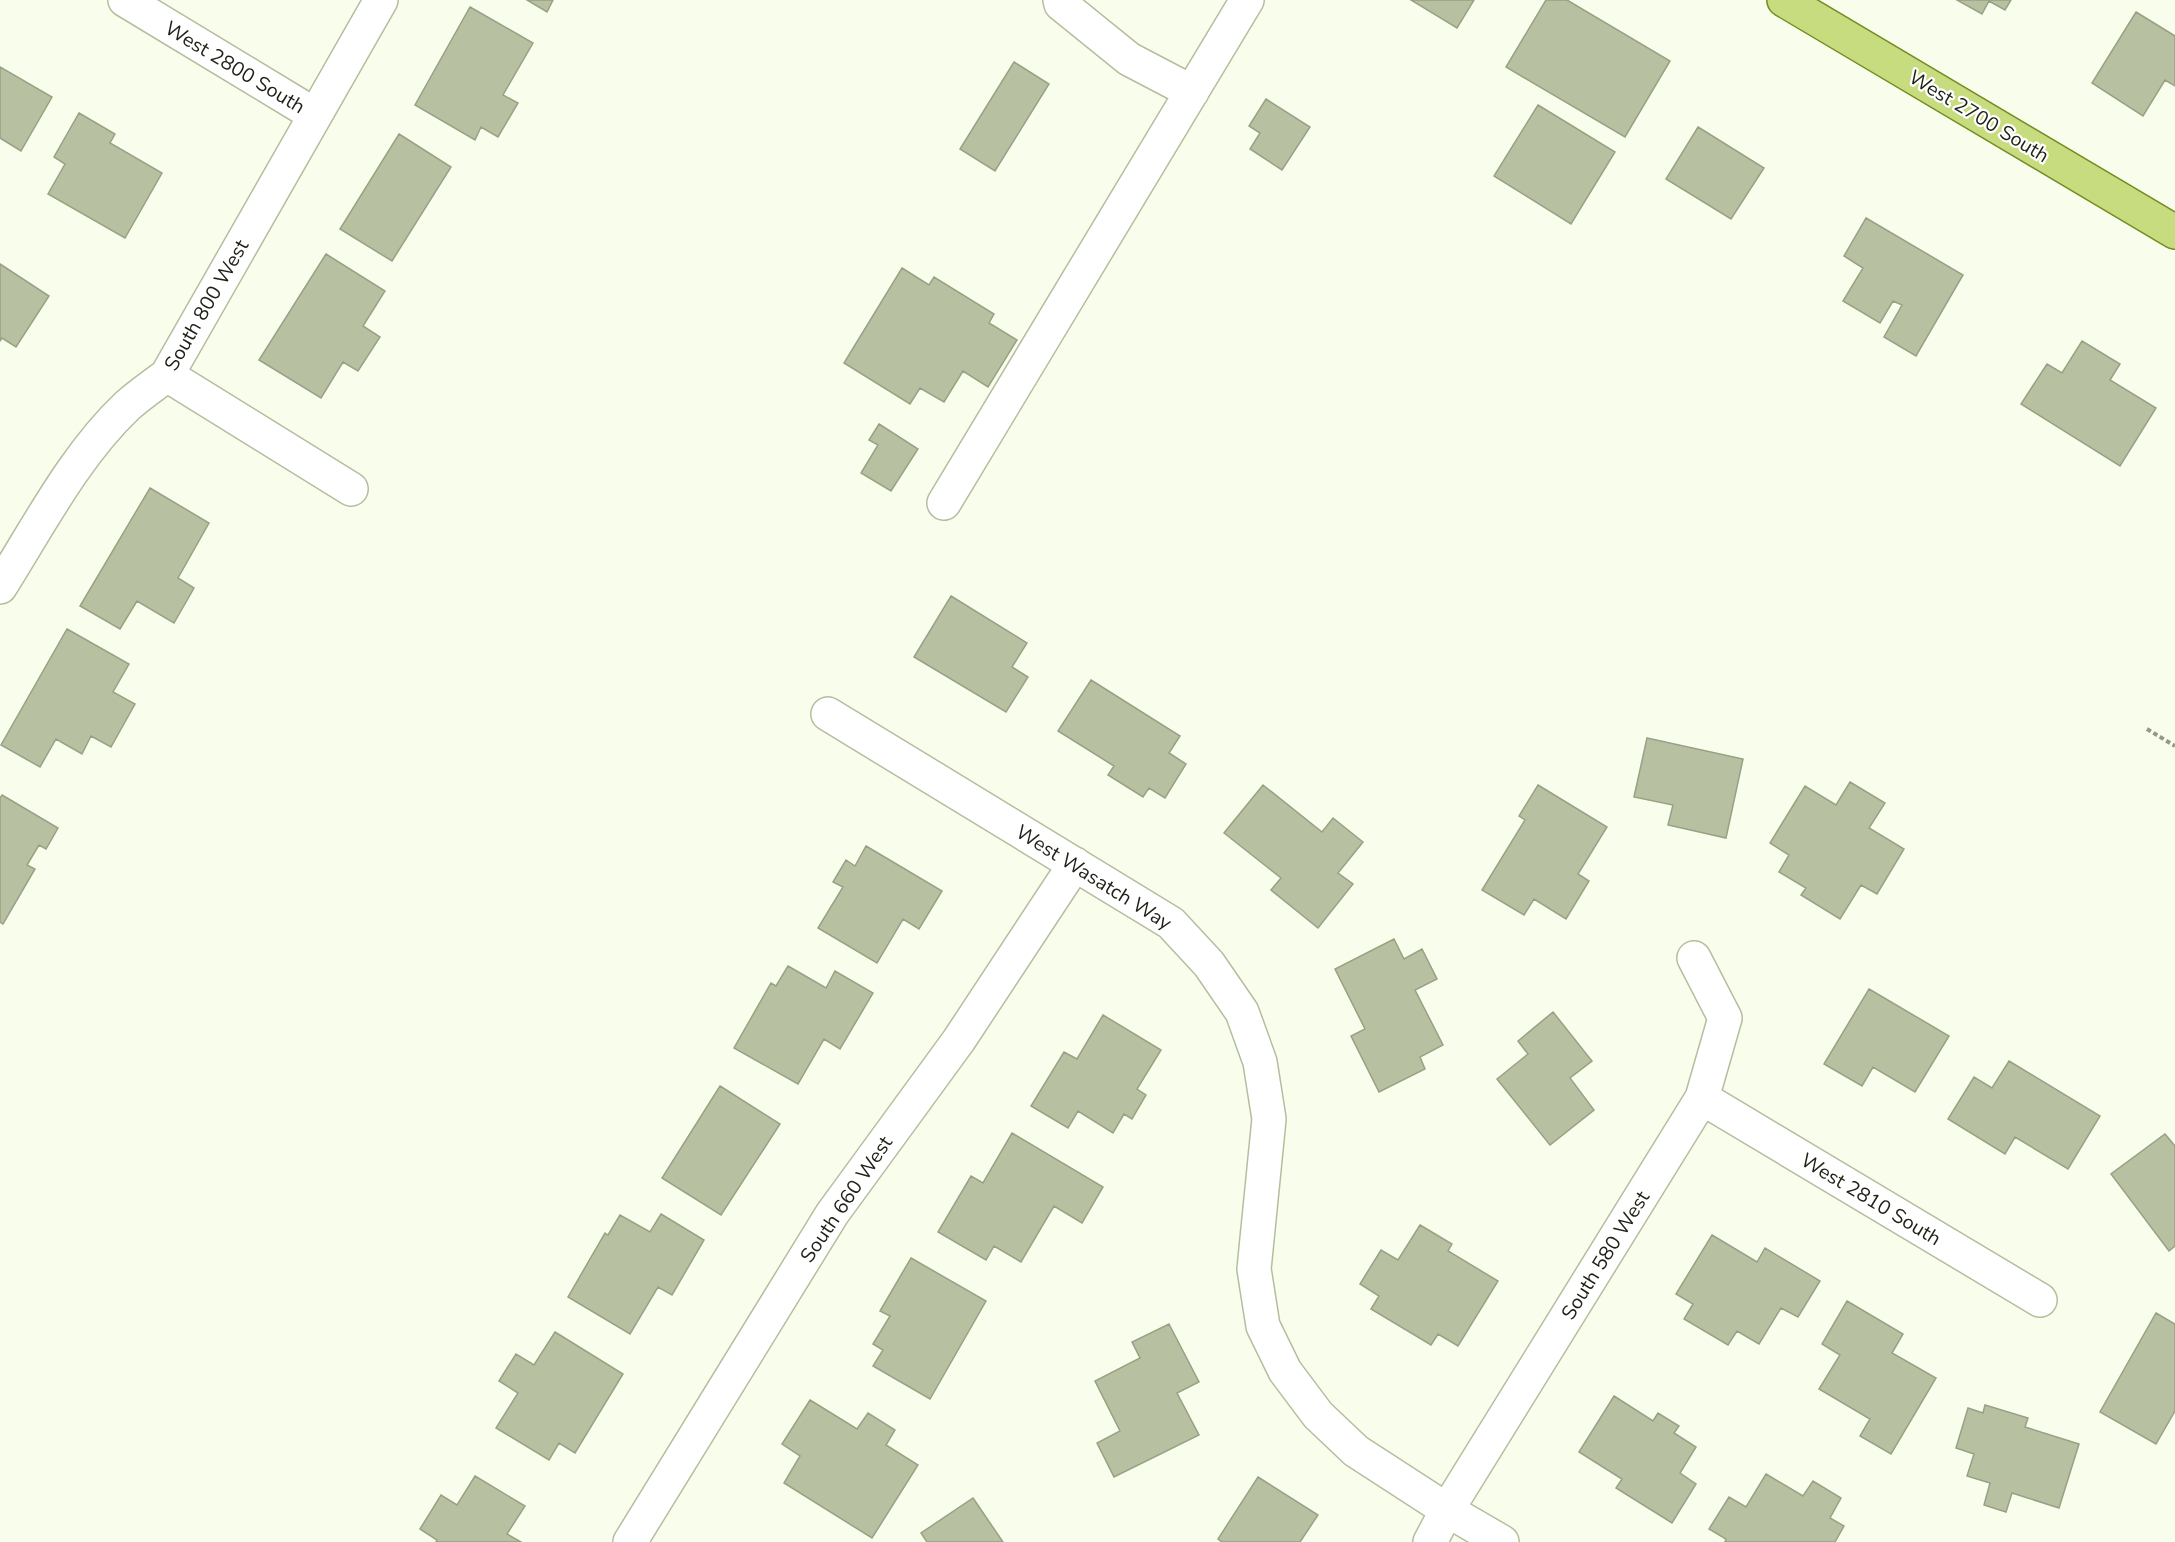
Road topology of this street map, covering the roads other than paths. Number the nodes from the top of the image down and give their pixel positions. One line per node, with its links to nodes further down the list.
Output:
1 (125, 0): 8 (street, West 2800 South)
2 (381, 0): 8 (street, South 800 West)
3 (1059, 0): 7 (street)
4 (1247, 0): 7 (street)
5 (1784, 0): 6 (main road, West 2700 South)
6 (1818, 9): 9 (main road, West 2700 South)
7 (1192, 92): 12 (street)
8 (315, 115): 10 (street, South 800 West)
9 (2175, 232)
10 (167, 375): 11 (street); 13 (street, South 800 West)
11 (351, 489)
12 (944, 503)
13 (0, 587)
14 (828, 714): 15 (street, West Wasatch Way)
15 (1075, 864): 19 (street, West Wasatch Way); 20 (street, South 660 West)
16 (1694, 958): 17 (street, South 580 West)
17 (1702, 1098): 18 (street, West 2810 South); 19 (street, South 580 West)
18 (2040, 1300)
19 (1447, 1510): 21 (street, South 580 West); 22 (street, West Wasatch Way)
20 (642, 1538)
21 (1430, 1542)
22 (1502, 1542)

